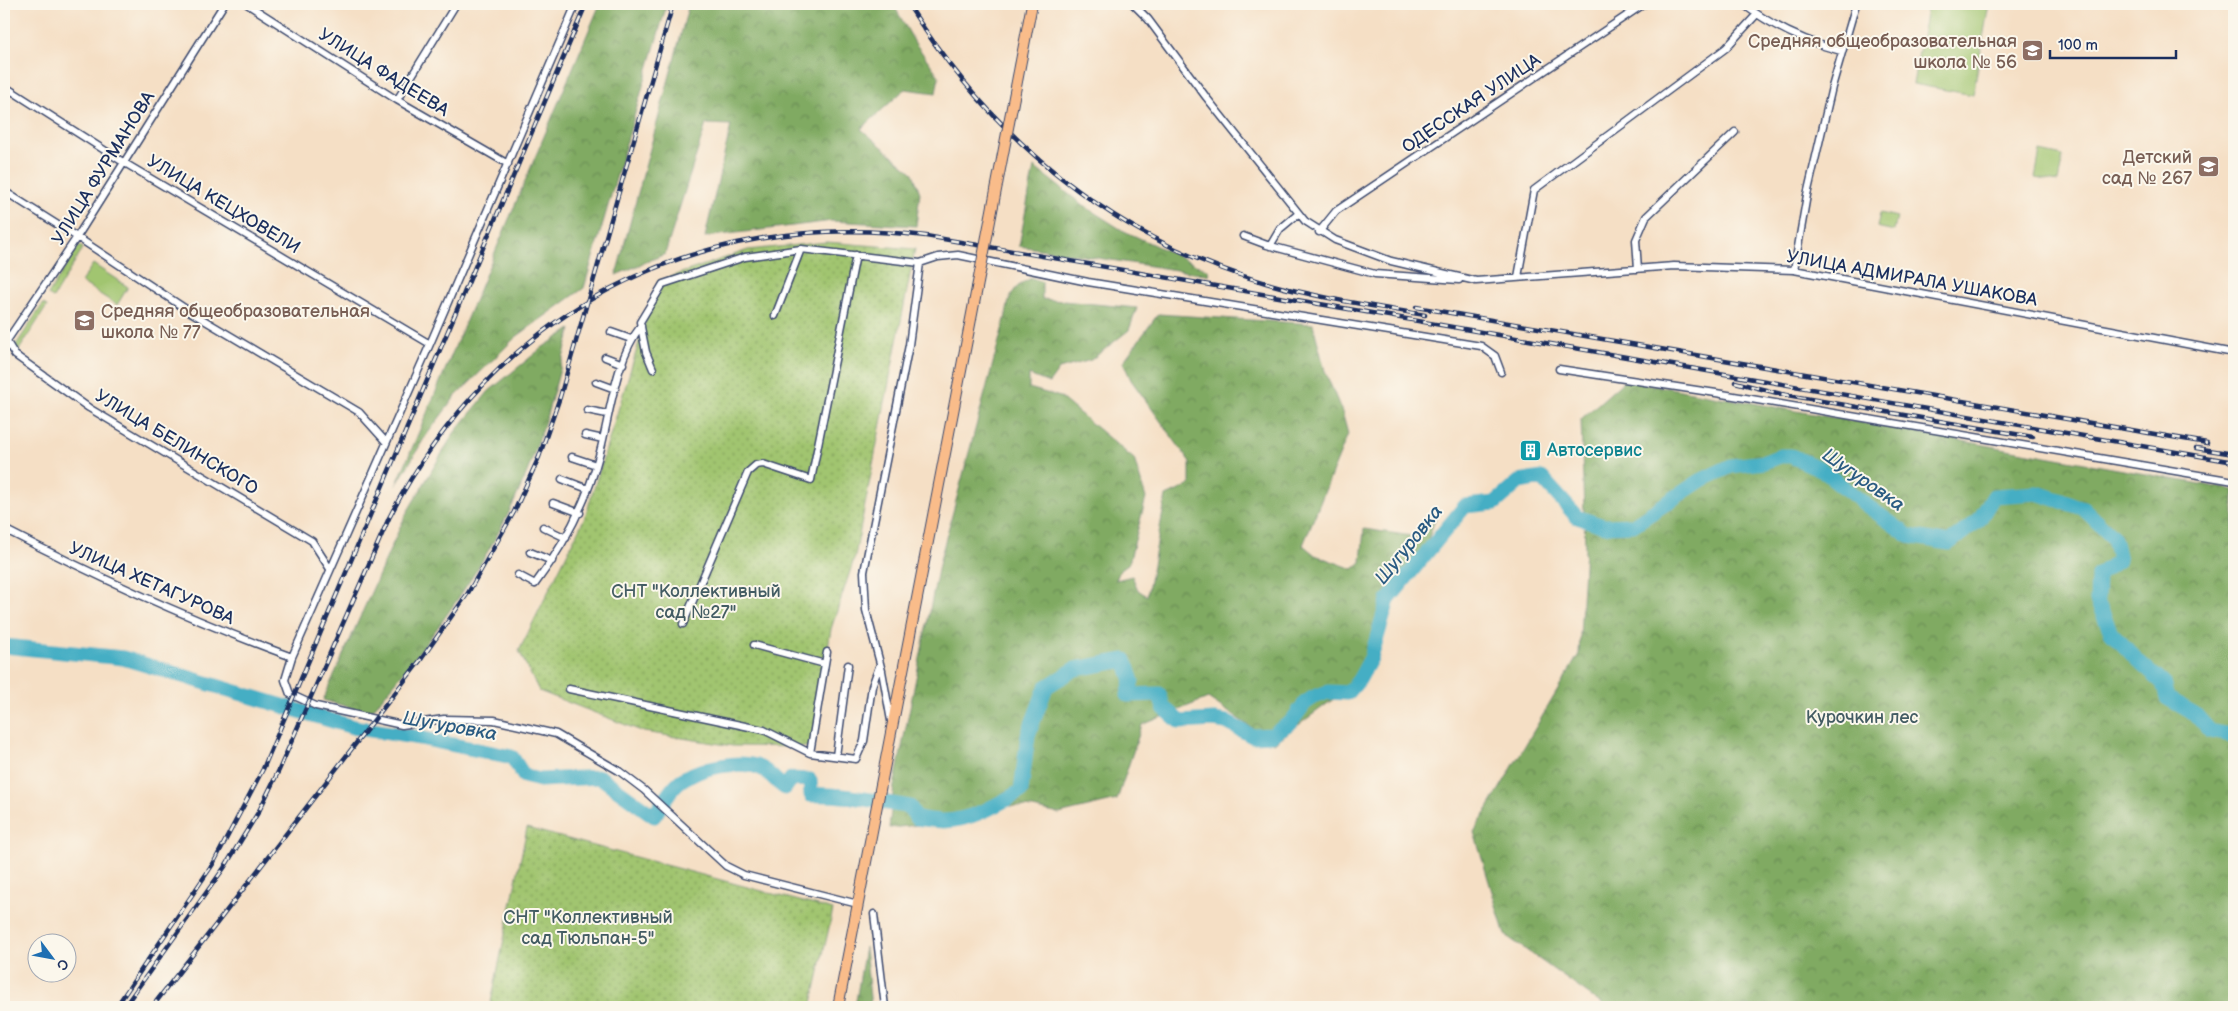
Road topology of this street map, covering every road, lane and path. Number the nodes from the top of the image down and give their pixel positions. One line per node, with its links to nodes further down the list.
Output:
1 (224, 4): 15 (street, УЛИЦА ФУРМАНОВА)
2 (247, 4): 13 (street, УЛИЦА ФАДЕЕВА)
3 (456, 4): 13 (street)
4 (576, 4): 16 (street)
5 (1032, 4): 71 (main road, bridge)
6 (1133, 4): 18 (street, УЛИЦА АДМИРАЛА УШАКОВА)
7 (1644, 4): 19 (street, ОДЕССКАЯ УЛИЦА)
8 (1743, 4): 10 (street)
9 (1856, 4): 11 (street)
10 (1757, 14): 11 (street); 28 (street)
11 (1841, 51): 27 (street)
12 (4, 86): 15 (street, УЛИЦА КЕЦХОВЕЛИ)
13 (397, 100): 16 (street, УЛИЦА ФАДЕЕВА)
14 (1735, 132): 26 (street)
15 (123, 162): 21 (street, УЛИЦА ФУРМАНОВА); 35 (street, УЛИЦА КЕЦХОВЕЛИ)
16 (508, 164): 35 (street)
17 (4, 191): 21 (street)
18 (1298, 214): 19 (street, УЛИЦА АДМИРАЛА УШАКОВА); 22 (street)
19 (1320, 232): 29 (street, УЛИЦА АДМИРАЛА УШАКОВА)
20 (1243, 236): 22 (street)
21 (77, 237): 34 (street, УЛИЦА ФУРМАНОВА); 48 (street)
22 (1270, 246): 29 (street)
23 (801, 249): 24 (street); 30 (street); 31 (street)
24 (856, 255): 25 (street); 63 (street)
25 (920, 263): 41 (street); 68 (street)
26 (1638, 269): 27 (street, УЛИЦА АДМИРАЛА УШАКОВА); 28 (street, УЛИЦА АДМИРАЛА УШАКОВА)
27 (1794, 270): 36 (street, УЛИЦА АДМИРАЛА УШАКОВА)
28 (1518, 277): 29 (street, УЛИЦА АДМИРАЛА УШАКОВА)
29 (1476, 280)
30 (774, 316)
31 (641, 326): 33 (street); 39 (street)
32 (612, 332): 33 (street)
33 (631, 339): 38 (street)
34 (5, 344): 61 (street, УЛИЦА БЕЛИНСКОГО)
35 (430, 344): 48 (street)
36 (2234, 353)
37 (605, 357): 38 (street)
38 (623, 364): 43 (street)
39 (654, 369)
40 (1559, 369): 52 (street)
41 (1501, 372)
42 (596, 382): 43 (street)
43 (615, 389): 45 (street)
44 (587, 410): 45 (street)
45 (607, 414): 47 (street)
46 (585, 434): 47 (street)
47 (603, 439): 50 (street)
48 (386, 442): 61 (street)
49 (572, 457): 50 (street)
50 (596, 465): 53 (street)
51 (562, 479): 53 (street)
52 (2234, 481)
53 (588, 489): 55 (street)
54 (553, 503): 55 (street)
55 (580, 513): 58 (street)
56 (543, 527): 58 (street)
57 (4, 529): 66 (street, УЛИЦА ХЕТАГУРОВА)
58 (566, 538): 60 (street)
59 (530, 552): 60 (street)
60 (552, 561): 62 (street)
61 (330, 568): 66 (street)
62 (518, 574)
63 (683, 624)
64 (754, 645): 67 (street)
65 (827, 652): 67 (street)
66 (292, 657): 74 (street)
67 (825, 664): 72 (street)
68 (880, 664): 71 (street); 73 (street)
69 (848, 665): 73 (street)
70 (569, 689): 72 (street)
71 (892, 726): 74 (main road)
72 (810, 753): 73 (street)
73 (836, 756)
74 (858, 904): 76 (main road)
75 (874, 914): 77 (street)
76 (838, 1007)
77 (885, 1007)

